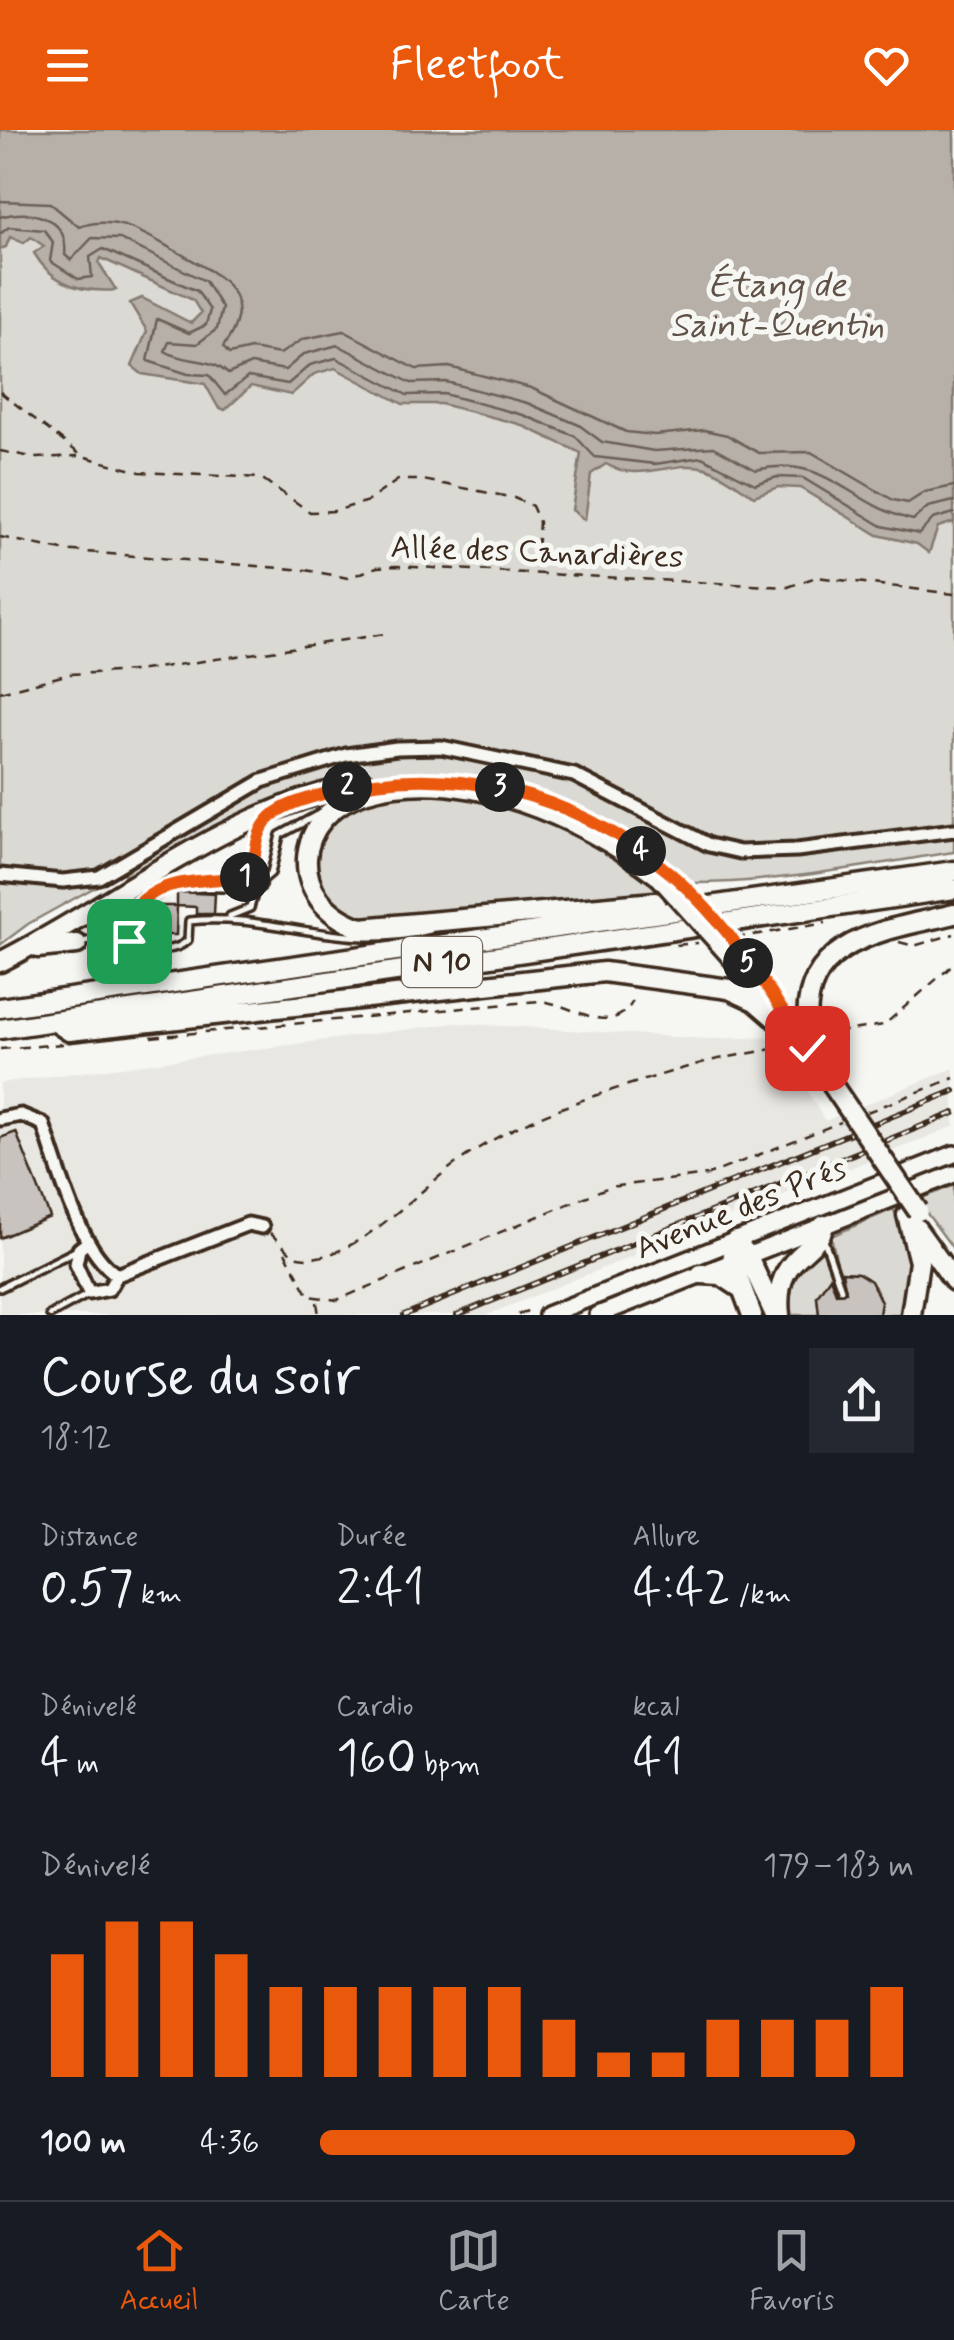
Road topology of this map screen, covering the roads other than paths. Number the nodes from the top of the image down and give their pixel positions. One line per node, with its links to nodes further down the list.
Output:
1 (284, 805): 4 (lane); 7 (main road); 19 (main road)
2 (332, 810): 7 (main road); 9 (lane); 16 (main road)
3 (954, 830): 6 (street)
4 (254, 871): 8 (lane); 9 (lane)
5 (954, 871): 13 (main road, N 10)
6 (0, 875)
7 (666, 876): 24 (main road, bridge)
8 (244, 879): 10 (lane); 12 (lane)
9 (264, 879): 12 (lane)
10 (170, 886): 12 (lane); 17 (lane)
11 (954, 889): 22 (main road, N 10)
12 (252, 890): 15 (lane)
13 (674, 910): 16 (main road); 21 (main road, N 10)
14 (954, 914): 24 (main road)
15 (228, 916): 16 (lane); 17 (lane)
16 (464, 921)
17 (129, 941): 18 (lane)
18 (77, 944): 19 (main road)
19 (24, 950): 20 (main road)
20 (0, 962)
21 (0, 1008)
22 (54, 1021): 23 (main road, N 10); 24 (main road)
23 (0, 1029)
24 (799, 1034): 28 (main road, bridge); 28 (main road, bridge)
25 (0, 1120): 31 (street)
26 (954, 1154): 32 (main road, Avenue des Prés)
27 (954, 1174): 30 (main road, Avenue des Prés)
28 (912, 1213): 33 (main road); 36 (main road); 46 (main road)
29 (262, 1227): 35 (street)
30 (822, 1230): 32 (main road, Avenue des Prés); 39 (lane); 45 (main road)
31 (84, 1246): 35 (street); 38 (lane); 40 (street)
32 (738, 1252): 34 (main road, Avenue des Prés); 37 (main road); 42 (main road, Avenue des Prés); 45 (main road)
33 (951, 1262)
34 (701, 1274): 37 (main road); 43 (main road, Avenue des Prés)
35 (117, 1275): 40 (street)
36 (954, 1281)
37 (739, 1286): 44 (main road)
38 (0, 1288)
39 (841, 1289)
40 (89, 1292): 41 (lane)
41 (50, 1315)
42 (548, 1315)
43 (598, 1315)
44 (752, 1315)
45 (778, 1315)
46 (911, 1315)

